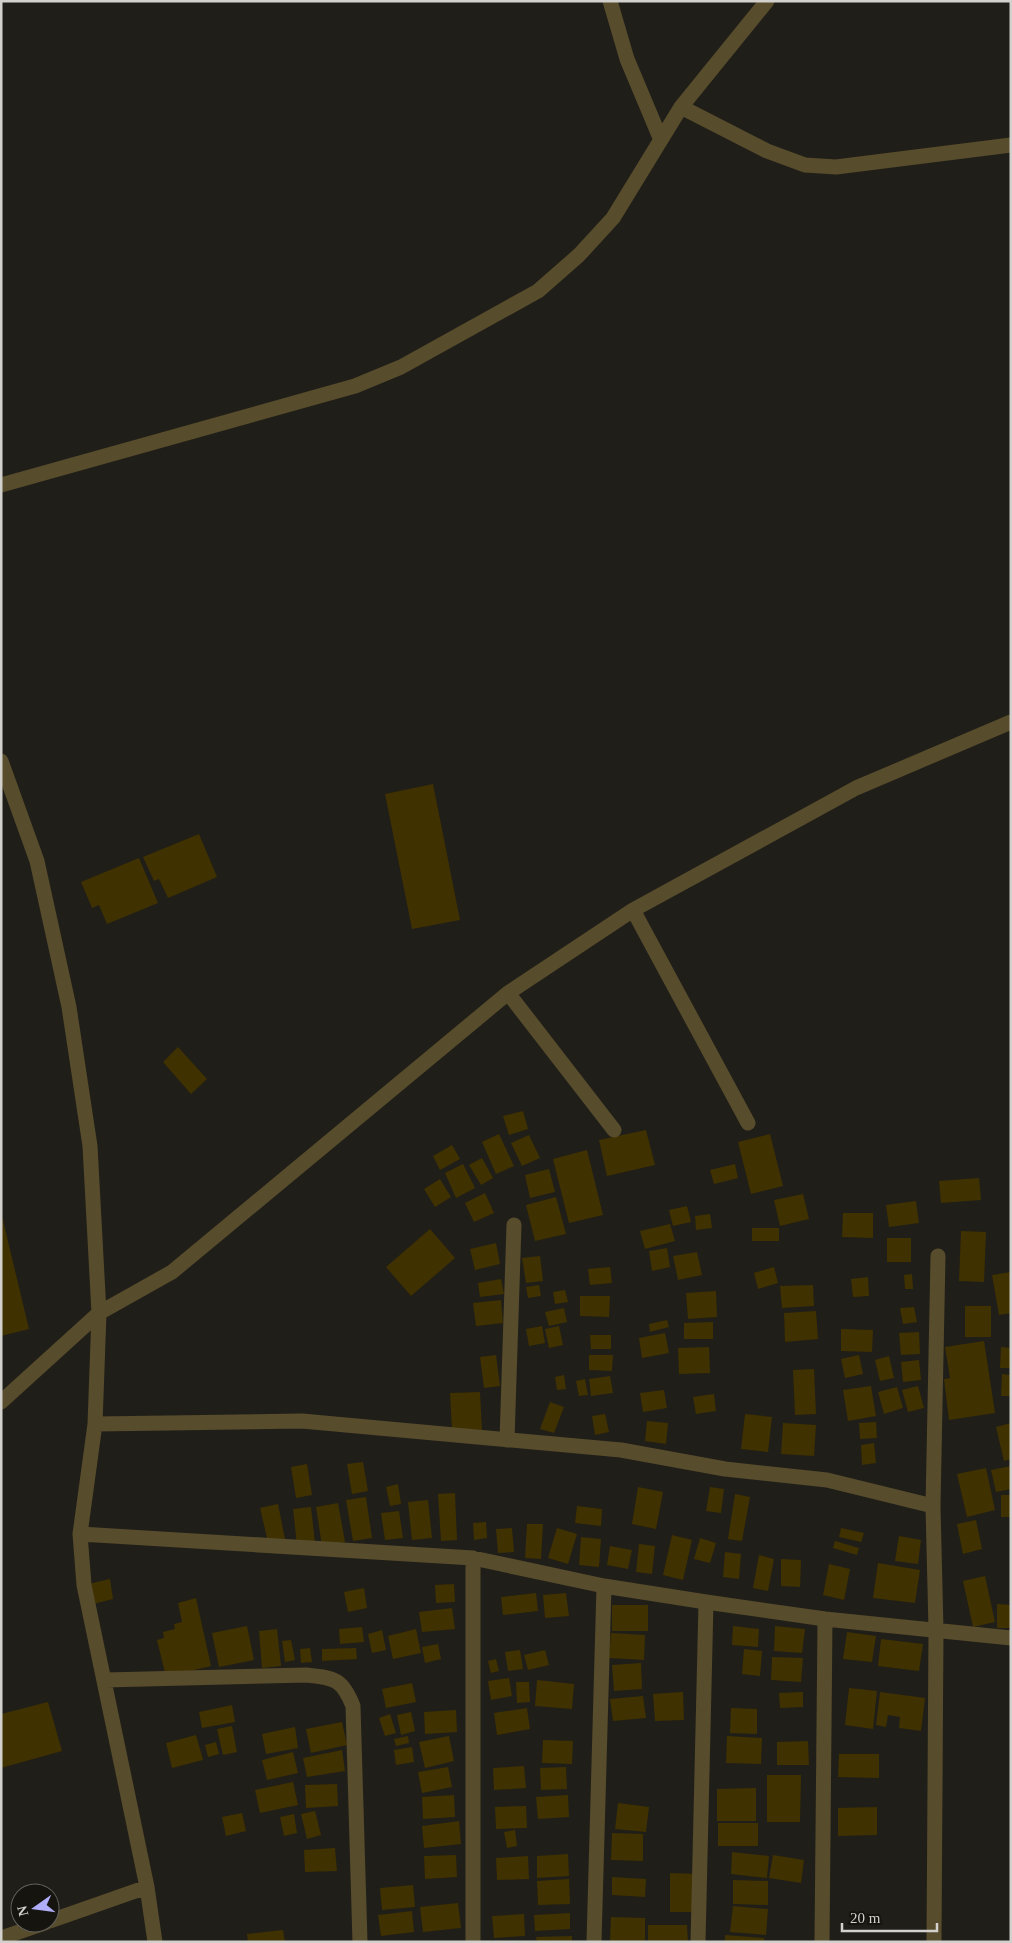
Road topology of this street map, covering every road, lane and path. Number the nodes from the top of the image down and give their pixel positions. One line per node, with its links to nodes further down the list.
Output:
1 (610, 1): 4 (street)
2 (767, 1): 3 (street)
3 (681, 107): 4 (street); 5 (street)
4 (661, 140): 6 (street)
5 (1011, 145)
6 (1, 485)
7 (1011, 722): 9 (street)
8 (1, 761): 15 (street)
9 (633, 910): 10 (street); 11 (street)
10 (508, 993): 12 (street); 15 (street)
11 (748, 1124)
12 (614, 1130)
13 (514, 1224): 18 (street)
14 (938, 1256): 19 (street)
15 (99, 1313): 16 (street); 17 (street)
16 (1, 1402)
17 (95, 1424): 18 (street); 20 (street)
18 (507, 1440): 19 (street)
19 (933, 1506): 25 (street)
20 (80, 1534): 21 (street); 27 (street)
21 (473, 1558): 22 (street); 34 (street)
22 (604, 1586): 23 (street); 35 (street)
23 (706, 1602): 24 (street); 36 (street)
24 (826, 1619): 25 (street); 37 (street)
25 (936, 1630): 26 (street); 38 (street)
26 (1011, 1638)
27 (105, 1680): 28 (street); 33 (street)
28 (147, 1887): 29 (street); 32 (street)
29 (60, 1917)
30 (16, 1933): 31 (street)
31 (1, 1938)
32 (154, 1942)
33 (360, 1942)
34 (473, 1942)
35 (594, 1942)
36 (698, 1942)
37 (822, 1942)
38 (934, 1942)

